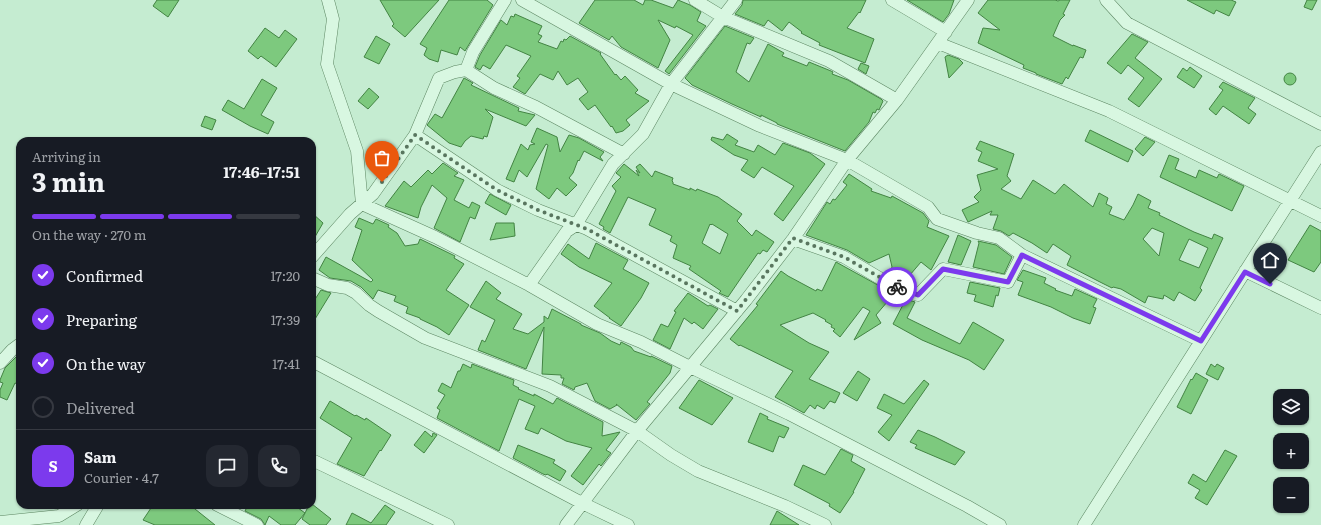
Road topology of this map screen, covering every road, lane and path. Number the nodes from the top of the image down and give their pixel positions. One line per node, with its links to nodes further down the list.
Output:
1 (328, 0): 21 (street)
2 (505, 0): 12 (street)
3 (522, 0): 13 (street)
4 (695, 0): 9 (street)
5 (736, 0): 9 (street)
6 (892, 0): 10 (street)
7 (968, 0): 10 (street)
8 (1106, 0): 15 (street)
9 (722, 17): 13 (street); 14 (street)
10 (946, 32): 11 (street)
11 (938, 43): 14 (street); 20 (street)
12 (466, 70): 16 (street); 18 (street)
13 (672, 84): 18 (street); 19 (street)
14 (897, 100): 19 (street)
15 (1321, 124)
16 (415, 135): 21 (street); 23 (street)
17 (1321, 152): 20 (street)
18 (624, 154): 23 (street)
19 (847, 160): 24 (street); 26 (street)
20 (1289, 201): 22 (street); 27 (street)
21 (362, 204): 25 (street); 29 (street)
22 (1321, 216)
23 (576, 225): 29 (street); 31 (street)
24 (793, 238): 26 (street); 31 (street)
25 (316, 252)
26 (1022, 255): 32 (street)
27 (1245, 272): 30 (street); 32 (street)
28 (316, 280): 37 (street)
29 (529, 286): 36 (street)
30 (1321, 308)
31 (737, 311): 36 (street)
32 (1201, 341): 51 (street)
33 (16, 347): 34 (street)
34 (0, 363)
35 (316, 363): 39 (street)
36 (690, 367): 37 (street); 50 (street)
37 (637, 431): 39 (street); 44 (street)
38 (316, 462): 47 (street)
39 (582, 503): 48 (street); 49 (street)
40 (70, 509): 43 (street)
41 (96, 509): 45 (street)
42 (225, 509): 46 (street)
43 (0, 522)
44 (818, 524)
45 (86, 525)
46 (257, 525)
47 (448, 525)
48 (566, 525)
49 (628, 525)
50 (1000, 525)
51 (1084, 525)

